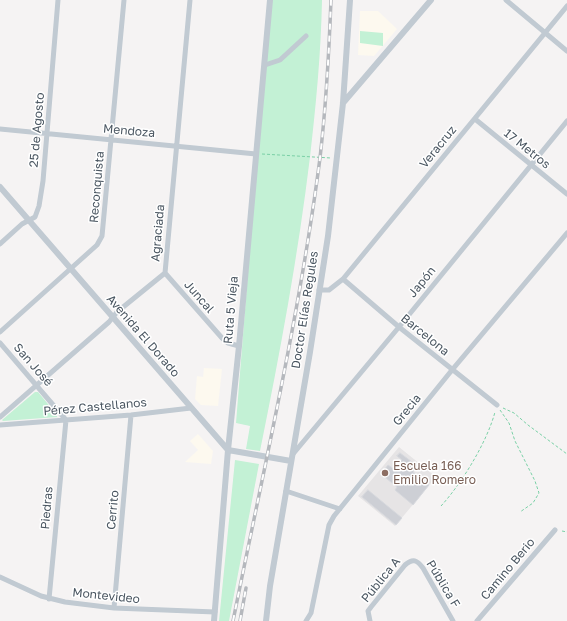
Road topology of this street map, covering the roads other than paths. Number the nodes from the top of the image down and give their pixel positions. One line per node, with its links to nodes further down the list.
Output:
1 (58, 0): 17 (street, 25 de Agosto)
2 (124, 0): 18 (street, Reconquista)
3 (190, 0): 19 (street, Agraciada)
4 (270, 0): 12 (street, Ruta 5 Vieja)
5 (350, 0): 13 (street, Doctor Elías Regules)
6 (431, 0): 13 (street)
7 (506, 0): 9 (street)
8 (567, 6): 9 (street, Veracruz)
9 (544, 34): 11 (street); 14 (street, Veracruz)
10 (306, 36): 12 (street)
11 (567, 51)
12 (265, 65): 20 (street, Ruta 5 Vieja)
13 (343, 103): 30 (street, Doctor Elías Regules)
14 (475, 119): 21 (street, 17 Metros); 29 (street, Veracruz)
15 (567, 121): 21 (street, Japón)
16 (0, 129): 17 (street, Mendoza)
17 (46, 133): 18 (street, Mendoza); 24 (street, 25 de Agosto)
18 (111, 139): 19 (street, Mendoza); 27 (street, Reconquista)
19 (176, 145): 20 (street, Mendoza); 28 (street, Agraciada)
20 (256, 154): 35 (street, Ruta 5 Vieja)
21 (531, 165): 23 (street, 17 Metros); 32 (street, Japón)
22 (0, 187): 24 (street, Avenida El Dorado)
23 (567, 194)
24 (29, 220): 26 (street, 25 de Agosto); 27 (street, Avenida El Dorado)
25 (567, 233): 36 (street, Grecia)
26 (0, 244)
27 (71, 269): 31 (street, Avenida El Dorado); 33 (street, Reconquista)
28 (165, 273): 31 (street, Agraciada); 35 (street, Juncal)
29 (342, 279): 30 (street, Veracruz); 32 (street, Barcelona)
30 (318, 290): 46 (street, Doctor Elías Regules)
31 (112, 318): 37 (street, Agraciada); 39 (street, Avenida El Dorado)
32 (399, 327): 36 (street, Barcelona); 46 (street, Japón)
33 (0, 332)
34 (0, 342): 37 (street, San José)
35 (239, 346): 45 (street, Ruta 5 Vieja)
36 (452, 370): 38 (street, Barcelona); 49 (street, Grecia)
37 (36, 385): 41 (street, Agraciada); 42 (street, San José)
38 (497, 405)
39 (192, 408): 40 (street, Pérez Castellanos); 45 (street, Avenida El Dorado)
40 (131, 415): 42 (street, Pérez Castellanos); 54 (street, Cerrito)
41 (0, 416)
42 (66, 420): 43 (street, Pérez Castellanos); 53 (street, Piedras)
43 (0, 425): 44 (street)
44 (0, 431)
45 (228, 450): 47 (street); 55 (street, Ruta 5 Vieja)
46 (292, 454): 47 (street, Doctor Elías Regules)
47 (291, 461): 48 (street, Doctor Elías Regules)
48 (286, 491): 49 (street); 58 (street, Doctor Elías Regules)
49 (340, 509): 59 (street, Grecia)
50 (555, 530): 61 (street, Camino Berio)
51 (413, 560): 56 (street, Pública A); 60 (street, Pública F)
52 (0, 577): 53 (street, Montevideo)
53 (49, 599): 54 (street, Montevideo)
54 (114, 608): 55 (street, Montevideo)
55 (215, 612): 57 (street, Ruta 5 Vieja)
56 (369, 618)
57 (214, 621)
58 (266, 621)
59 (306, 621)
60 (453, 621)
61 (477, 621)

